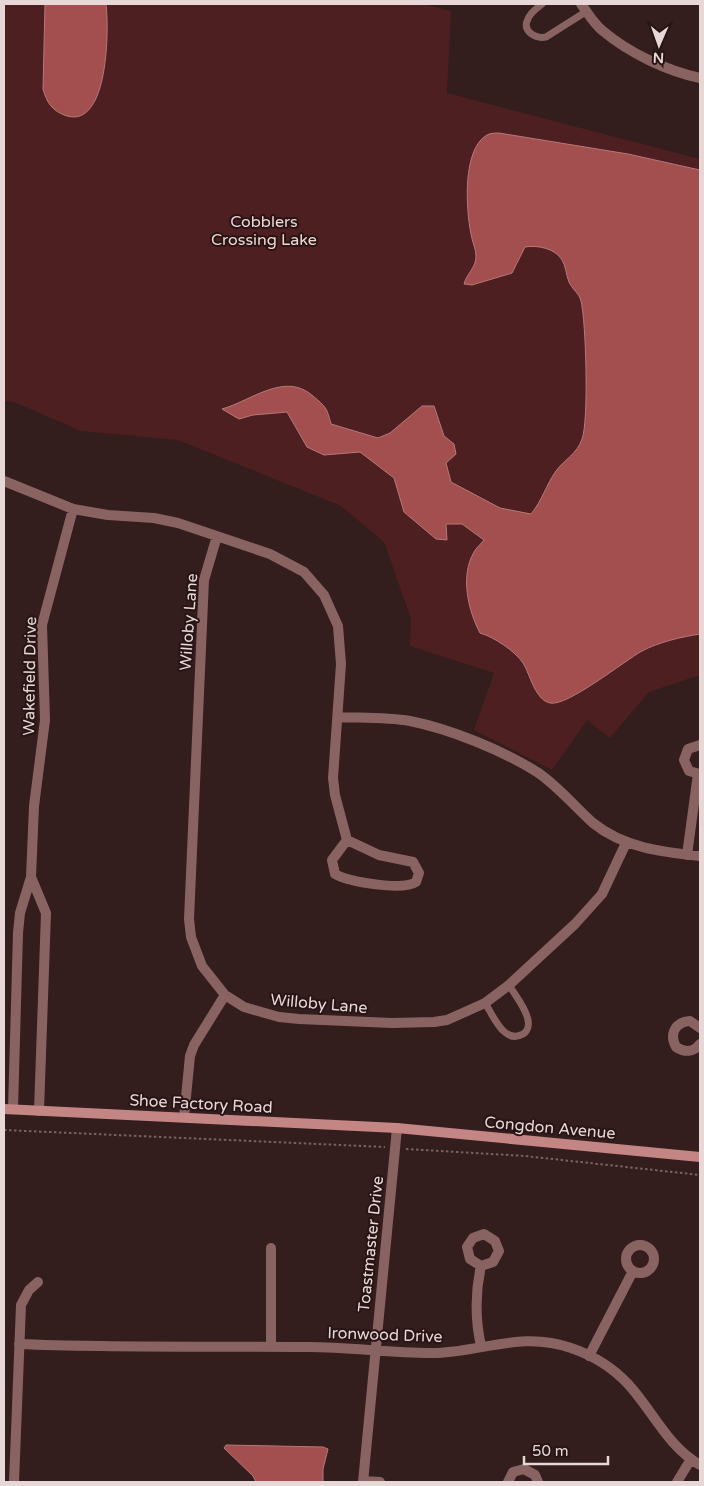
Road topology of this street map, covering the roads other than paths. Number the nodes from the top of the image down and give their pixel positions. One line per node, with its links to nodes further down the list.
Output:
1 (542, 4): 2 (lane)
2 (584, 8): 3 (street)
3 (700, 78)
4 (4, 481): 5 (street)
5 (73, 509): 6 (street); 14 (street, Wakefield Drive)
6 (217, 536): 7 (street); 16 (street, Willoby Lane)
7 (338, 717): 10 (street); 11 (street)
8 (700, 745): 9 (street)
9 (699, 774): 12 (street)
10 (347, 840): 10 (street)
11 (626, 843): 12 (street); 15 (street, Willoby Lane)
12 (687, 854): 13 (street)
13 (700, 856)
14 (31, 878): 20 (street, Wakefield Drive); 21 (street, Wakefield Drive)
15 (509, 985): 17 (street, Willoby Lane); 17 (lane)
16 (225, 995): 17 (street, Willoby Lane); 22 (street)
17 (485, 1003)
18 (699, 1023): 19 (street)
19 (700, 1044)
20 (9, 1109): 21 (street, Shoe Factory Road)
21 (39, 1111): 22 (street, Shoe Factory Road)
22 (184, 1118): 23 (street, Shoe Factory Road)
23 (397, 1128): 24 (street, Congdon Avenue); 32 (street, Toastmaster Drive)
24 (700, 1157)
25 (271, 1248): 30 (street)
26 (481, 1266): 31 (street)
27 (633, 1271): 33 (street)
28 (38, 1282): 29 (street)
29 (19, 1344): 30 (street, Ironwood Drive); 35 (street)
30 (271, 1346): 32 (street, Ironwood Drive)
31 (481, 1346): 32 (street, Ironwood Drive); 33 (street, Ironwood Drive)
32 (375, 1349): 36 (street, Toastmaster Drive)
33 (590, 1356): 34 (street, Ironwood Drive)
34 (696, 1462): 40 (street)
35 (14, 1482)
36 (363, 1482): 37 (street)
37 (380, 1482)
38 (508, 1482): 39 (street)
39 (538, 1482)
40 (677, 1482)

